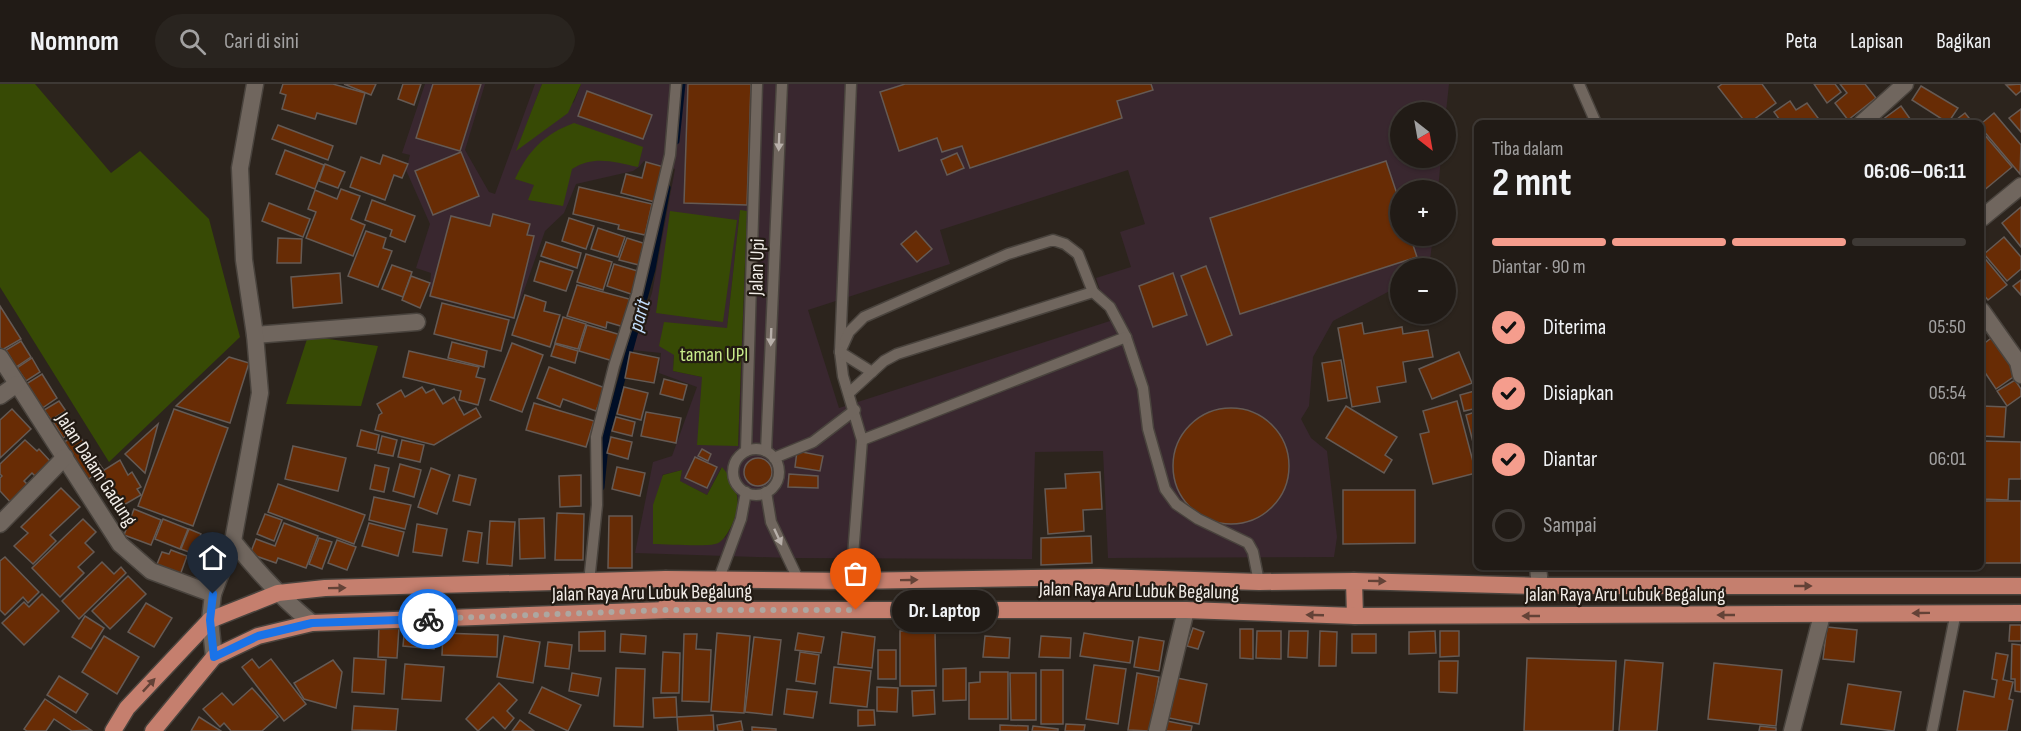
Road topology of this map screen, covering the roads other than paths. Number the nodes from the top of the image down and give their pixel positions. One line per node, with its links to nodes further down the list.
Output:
1 (255, 84): 15 (street)
2 (676, 84): 39 (lane)
3 (757, 84): 26 (lane, Jalan Upi)
4 (782, 84): 27 (lane, Jalan Upi, one-way to 27)
5 (851, 84): 17 (lane)
6 (1579, 84): 8 (lane)
7 (1905, 84): 9 (street)
8 (1595, 120)
9 (1865, 120)
10 (2021, 186): 11 (street)
11 (1984, 216)
12 (1093, 292): 16 (lane); 17 (lane); 20 (lane)
13 (1984, 314): 19 (street)
14 (417, 322): 15 (street)
15 (255, 335): 32 (street)
16 (1126, 337): 25 (lane); 40 (lane)
17 (840, 352): 20 (lane); 22 (lane)
18 (0, 357): 21 (street, Jalan Dalam Gadung)
19 (2020, 365)
20 (872, 372): 22 (lane)
21 (17, 384): 23 (street); 28 (street, Jalan Dalam Gadung)
22 (849, 393): 24 (lane)
23 (0, 396)
24 (855, 410): 25 (lane); 27 (lane)
25 (862, 440): 36 (lane)
26 (746, 451): 27 (lane); 29 (lane, Jalan Upi)
27 (770, 454): 30 (lane, Jalan Upi)
28 (64, 457): 31 (street); 44 (street, Jalan Dalam Gadung)
29 (746, 492): 30 (lane); 37 (lane)
30 (766, 492): 35 (lane, one-way to 35)
31 (0, 524)
32 (233, 541): 43 (street); 44 (street)
33 (1538, 570): 41 (street)
34 (666, 579): 37 (main road, Jalan Raya Aru Lubuk Begalung); 39 (main road, Jalan Raya Aru Lubuk Begalung); 45 (main road)
35 (798, 579): 36 (main road, Jalan Raya Aru Lubuk Begalung); 37 (main road, Jalan Raya Aru Lubuk Begalung)
36 (851, 580): 40 (main road, Jalan Raya Aru Lubuk Begalung, one-way to 40)
37 (718, 581)
38 (1354, 581): 40 (main road, Jalan Raya Aru Lubuk Begalung); 41 (main road, Jalan Raya Aru Lubuk Begalung, one-way to 41); 50 (main road)
39 (589, 582): 43 (main road, Jalan Raya Aru Lubuk Begalung, one-way to 39)
40 (1259, 582)
41 (1540, 586): 42 (main road, Jalan Raya Aru Lubuk Begalung, one-way to 42)
42 (2021, 586)
43 (278, 593): 51 (main road, Jalan Raya Aru Lubuk Begalung); 52 (street)
44 (213, 594): 51 (street)
45 (667, 610): 46 (main road, Jalan Raya Aru Lubuk Begalung); 52 (main road, Jalan Raya Aru Lubuk Begalung)
46 (1186, 610): 50 (main road, Jalan Raya Aru Lubuk Begalung, one-way to 46); 56 (street)
47 (1956, 612): 48 (main road, Jalan Raya Aru Lubuk Begalung); 49 (main road, Jalan Raya Aru Lubuk Begalung, one-way to 49); 58 (lane)
48 (2021, 613)
49 (1822, 615): 50 (main road, Jalan Raya Aru Lubuk Begalung, one-way to 50); 57 (street)
50 (1355, 616)
51 (210, 620): 53 (street); 54 (main road, one-way to 51)
52 (312, 623): 53 (main road, Jalan Raya Aru Lubuk Begalung)
53 (214, 657): 55 (main road)
54 (113, 731)
55 (153, 731)
56 (1157, 731)
57 (1792, 731)
58 (1932, 731)

